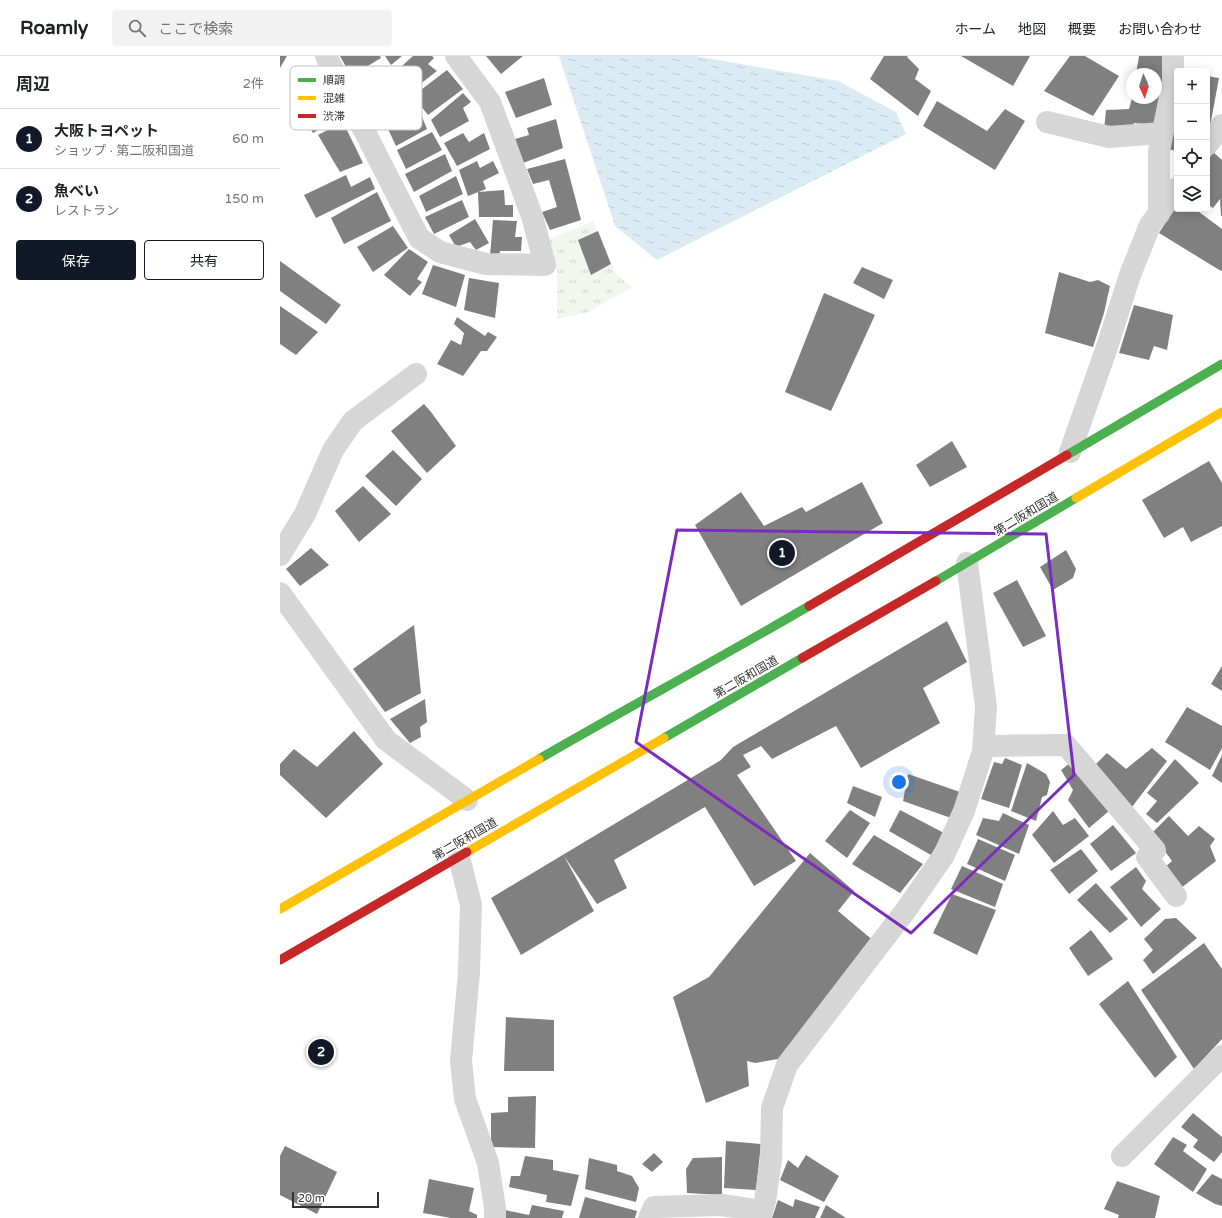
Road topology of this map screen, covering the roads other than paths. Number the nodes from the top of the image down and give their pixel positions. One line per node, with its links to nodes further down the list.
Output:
1 (326, 56): 4 (street)
2 (456, 56): 7 (street)
3 (1173, 56): 8 (street)
4 (331, 66)
5 (1047, 122): 8 (street)
6 (1222, 125): 9 (street)
7 (364, 130)
8 (1162, 133): 11 (street)
9 (1210, 141)
10 (1174, 192): 11 (street)
11 (1159, 214): 15 (street)
12 (1222, 364): 15 (highway)
13 (416, 374): 16 (street)
14 (1222, 412): 17 (highway, 第二阪和国道)
15 (1070, 452): 20 (highway)
16 (280, 555)
17 (967, 563): 19 (street); 21 (highway, 第二阪和国道)
18 (280, 593): 20 (street)
19 (984, 746): 22 (street); 27 (street)
20 (467, 800): 23 (highway)
21 (459, 857): 24 (highway, 第二阪和国道); 28 (street)
22 (1176, 896)
23 (280, 909)
24 (280, 960)
25 (1222, 1056): 26 (street)
26 (1122, 1156)
27 (761, 1215): 29 (street)
28 (495, 1218)
29 (650, 1218)

